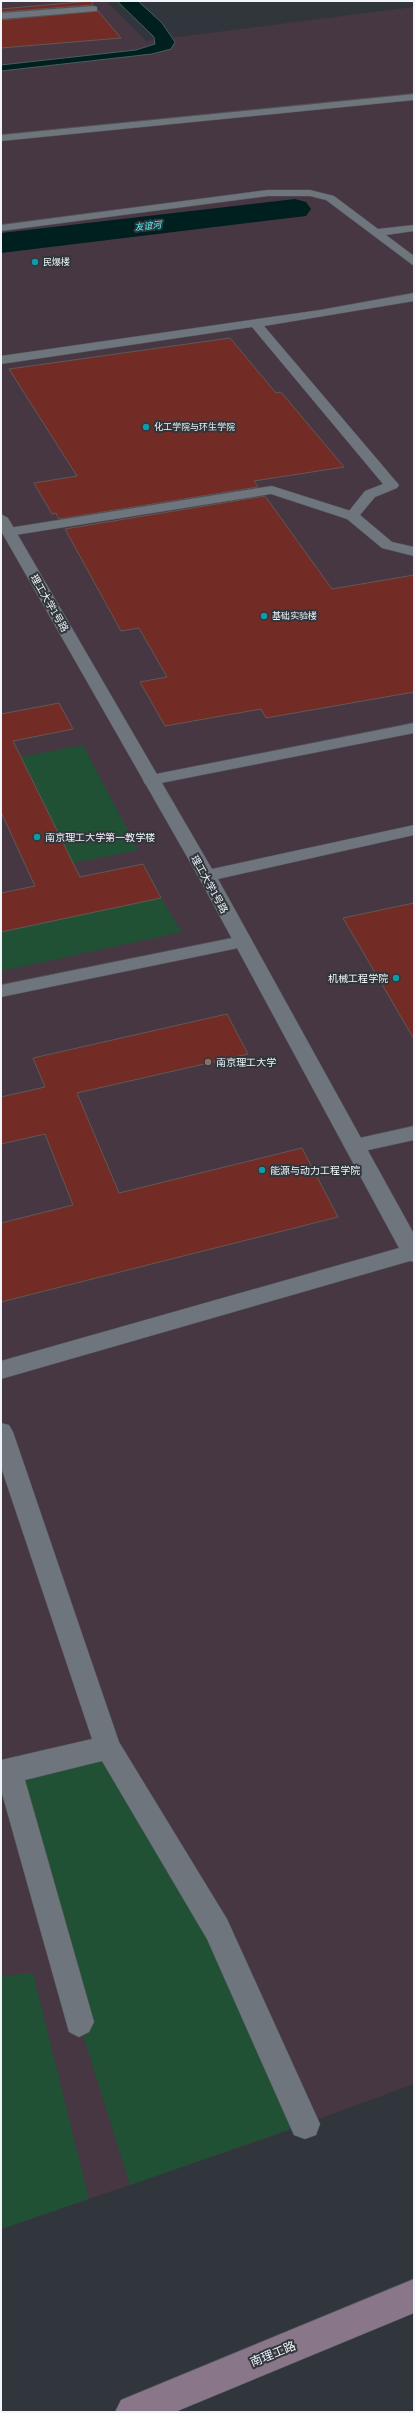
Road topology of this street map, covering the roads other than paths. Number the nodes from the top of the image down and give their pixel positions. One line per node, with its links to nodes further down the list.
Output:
1 (94, 9): 2 (lane)
2 (1, 16)
3 (414, 97): 4 (street)
4 (1, 138)
5 (1, 228): 7 (street)
6 (414, 228): 7 (street)
7 (375, 233): 8 (street)
8 (414, 262)
9 (414, 297): 10 (street)
10 (255, 323): 11 (street); 12 (street)
11 (1, 360)
12 (352, 516): 13 (lane); 14 (street)
13 (5, 525): 16 (street, 理工大学1号路)
14 (414, 552)
15 (414, 728): 16 (lane)
16 (151, 780): 18 (street, 理工大学1号路)
17 (414, 830): 18 (street)
18 (207, 876): 19 (street, 理工大学1号路)
19 (242, 942): 20 (lane); 22 (street, 理工大学1号路)
20 (1, 991)
21 (414, 1133): 22 (lane)
22 (354, 1146): 23 (street, 理工大学1号路)
23 (413, 1253): 24 (street)
24 (1, 1370)
25 (1, 1432): 26 (lane)
26 (108, 1747): 27 (lane); 29 (lane)
27 (5, 1771): 28 (lane)
28 (79, 2022)
29 (305, 2124)
30 (414, 2296): 31 (street, 南理工路)
31 (133, 2412)

